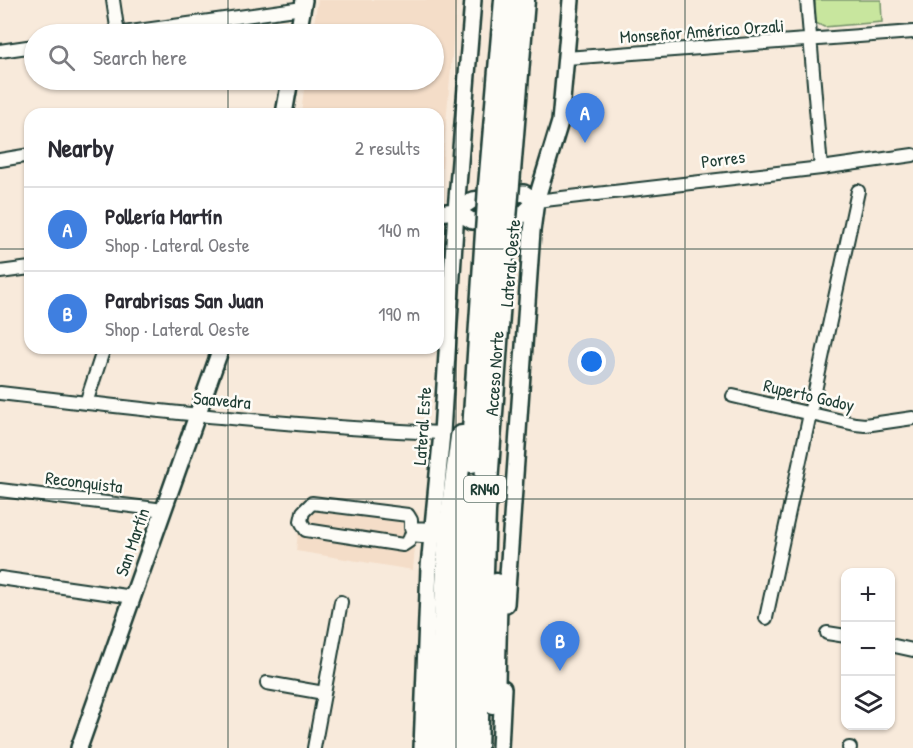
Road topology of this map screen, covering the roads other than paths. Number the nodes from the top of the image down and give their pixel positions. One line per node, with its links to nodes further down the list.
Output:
1 (113, 0): 8 (street)
2 (473, 0): 25 (street, Lateral Este)
3 (506, 0): 22 (highway, Acceso Norte / RN40)
4 (523, 0): 22 (highway, Acceso Norte / RN40)
5 (571, 0): 15 (street, Lateral Oeste)
6 (807, 0): 12 (street)
7 (303, 4): 9 (street); 10 (street)
8 (116, 24)
9 (179, 24)
10 (300, 24)
11 (913, 32): 12 (street, Monseñor Américo Orzali)
12 (810, 41): 15 (street, Monseñor Américo Orzali); 21 (street)
13 (24, 47): 14 (street)
14 (0, 51)
15 (566, 58): 24 (street, Lateral Oeste)
16 (288, 90): 17 (street)
17 (285, 108)
18 (913, 155): 21 (street, Porres)
19 (24, 156): 20 (street)
20 (0, 159)
21 (821, 168): 24 (street, Porres)
22 (499, 185): 27 (highway, Acceso Norte / RN40, bridge)
23 (858, 191): 37 (street)
24 (536, 201): 25 (street, Porres); 25 (street, Porres); 61 (street, Lateral Oeste)
25 (456, 211): 26 (street, Porres); 40 (street, Lateral Este)
26 (444, 212)
27 (495, 231): 30 (highway, Acceso Norte / RN40); 33 (highway, Acceso Norte / RN40)
28 (24, 269): 29 (street)
29 (0, 272)
30 (480, 317): 57 (highway); 58 (highway, Acceso Norte / RN40)
31 (102, 354): 36 (street)
32 (219, 354): 38 (street, San Martín)
33 (494, 375): 59 (highway, Acceso Norte / RN40); 60 (highway)
34 (0, 393): 36 (street, Saavedra)
35 (734, 396): 37 (street, Ruperto Godoy)
36 (86, 403): 38 (street, Saavedra)
37 (810, 414): 39 (street, Ruperto Godoy); 47 (street)
38 (196, 416): 40 (street, Saavedra); 42 (street, San Martín)
39 (913, 418)
40 (442, 433): 43 (street, Lateral Este)
41 (0, 490): 42 (street, Reconquista)
42 (164, 510): 45 (street, San Martín)
43 (432, 533): 43 (street); 56 (street, Lateral Este)
44 (0, 578): 45 (street)
45 (134, 597): 54 (street, San Martín)
46 (341, 602): 53 (street)
47 (766, 618)
48 (826, 633): 49 (street)
49 (841, 635)
50 (895, 646): 51 (street)
51 (913, 650)
52 (267, 683): 53 (street)
53 (324, 693): 55 (street)
54 (79, 748)
55 (314, 748)
56 (422, 748)
57 (438, 748)
58 (459, 748)
59 (476, 748)
60 (490, 748)
61 (500, 748)

